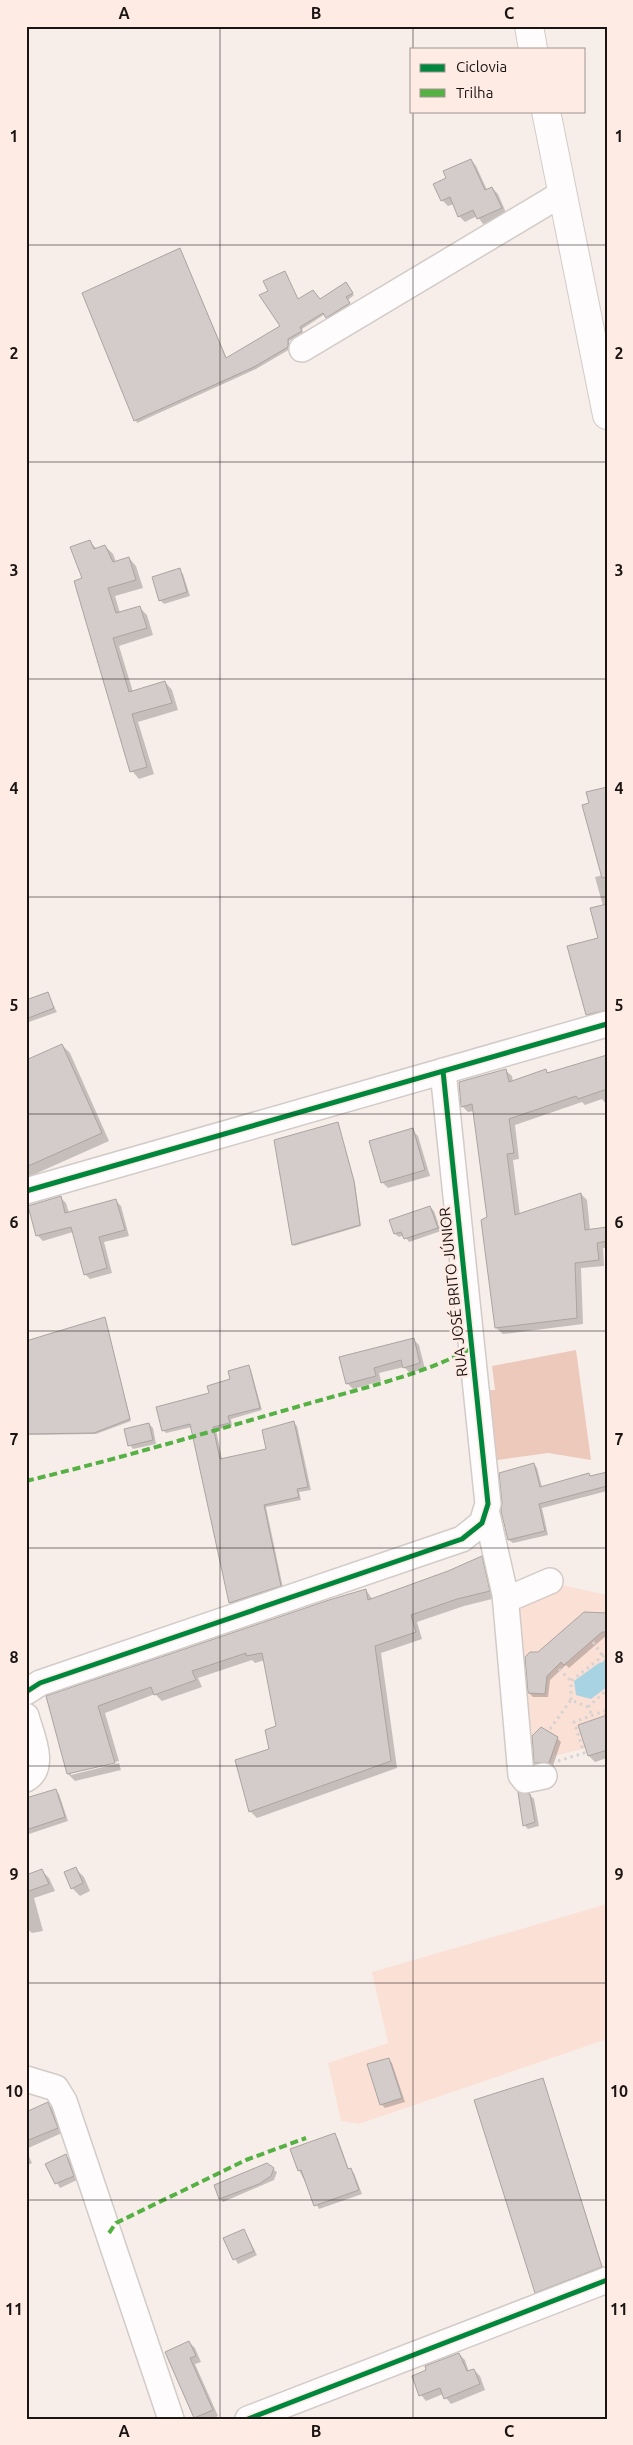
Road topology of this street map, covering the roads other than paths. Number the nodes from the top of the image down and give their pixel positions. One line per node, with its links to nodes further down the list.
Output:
1 (529, 26): 2 (main road)
2 (534, 48)
3 (546, 112): 4 (main road)
4 (563, 193): 5 (street); 6 (main road)
5 (302, 349)
6 (607, 415)
7 (607, 1024): 8 (street)
8 (442, 1071): 9 (street); 10 (street, RUA JOSÉ BRITO JÚNIOR)
9 (26, 1191)
10 (486, 1510): 12 (street, RUA JOSÉ BRITO JÚNIOR); 13 (street)
11 (550, 1581): 12 (street)
12 (505, 1594): 15 (street, RUA JOSÉ BRITO JÚNIOR)
13 (26, 1692)
14 (26, 1716): 16 (street)
15 (544, 1776)
16 (26, 1779)
17 (26, 2079): 19 (street)
18 (607, 2280): 20 (street)
19 (171, 2419)
20 (248, 2419)

